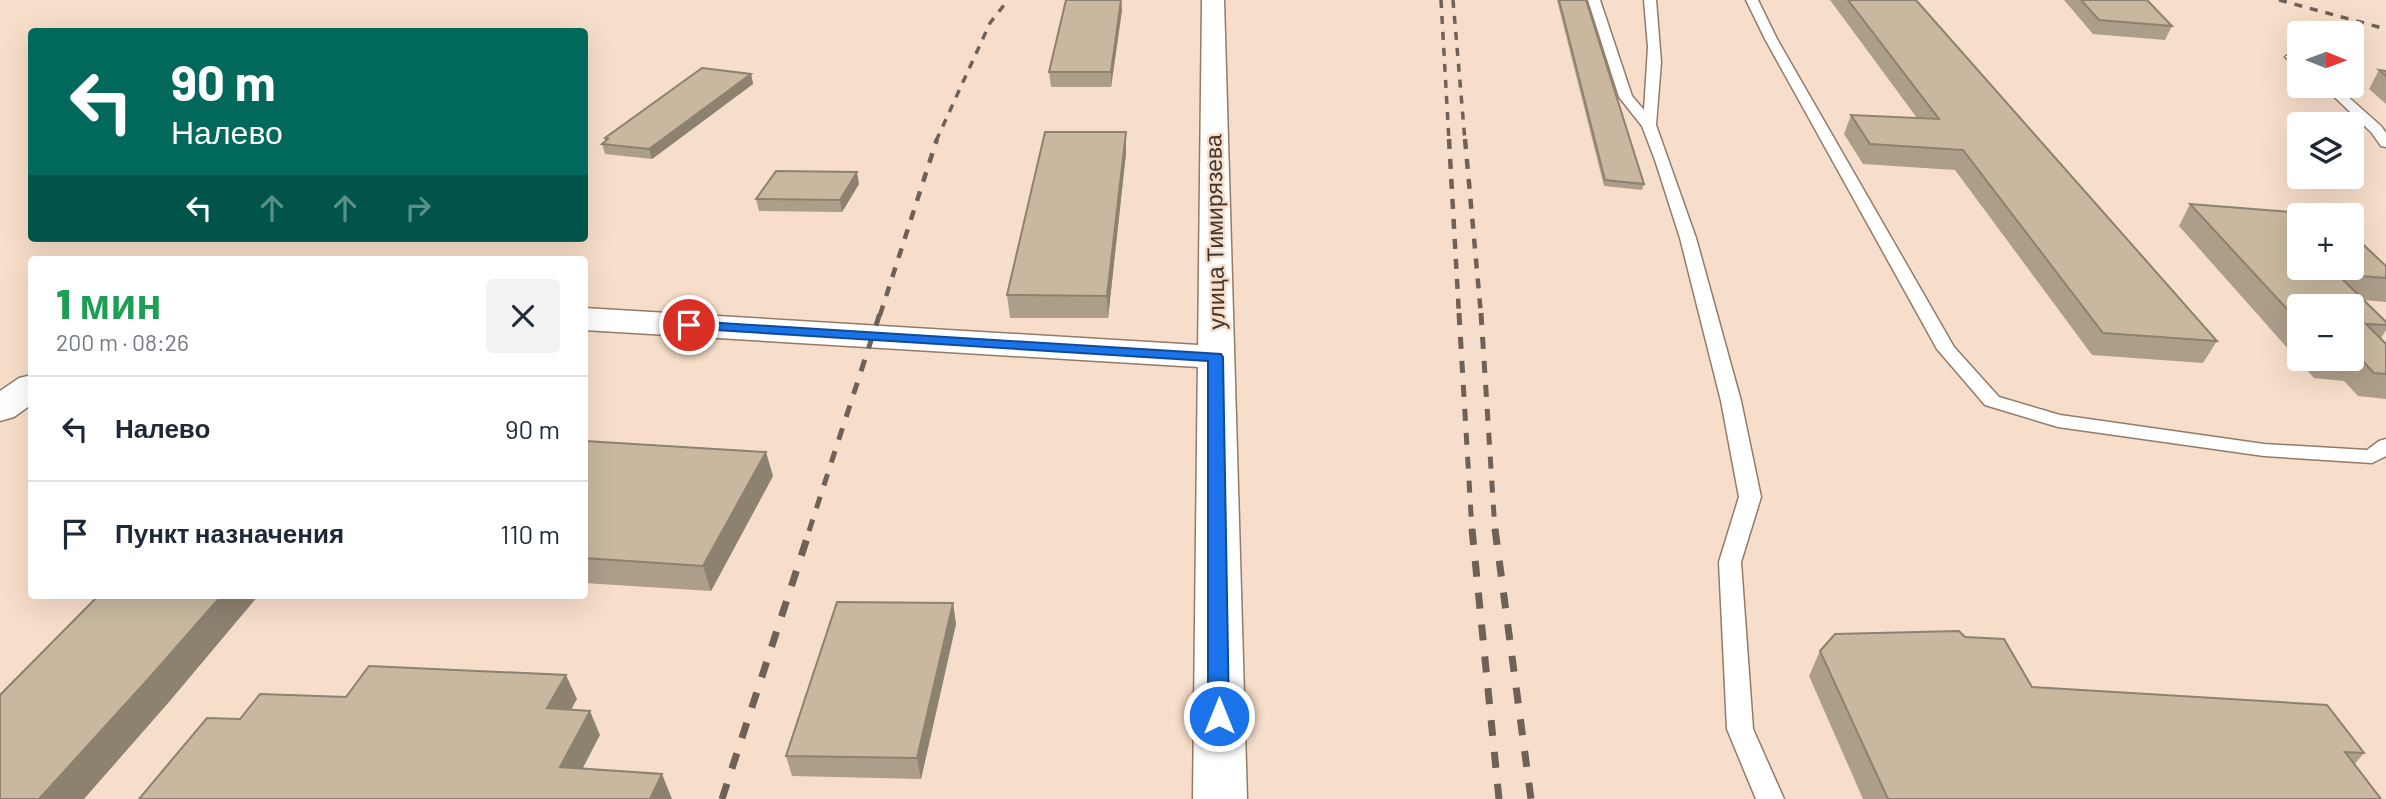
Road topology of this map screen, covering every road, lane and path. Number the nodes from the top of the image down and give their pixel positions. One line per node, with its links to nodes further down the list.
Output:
1 (1213, 0): 9 (main road, улица Тимирязева)
2 (1594, 0): 6 (lane)
3 (1650, 0): 6 (lane)
4 (1752, 0): 12 (lane)
5 (2342, 98): 7 (lane)
6 (1650, 125): 14 (lane)
7 (2386, 143)
8 (588, 319): 9 (main road)
9 (1215, 357): 13 (main road, улица Тимирязева)
10 (28, 389): 11 (main road)
11 (0, 409)
12 (2386, 445)
13 (1220, 799)
14 (1770, 799)

